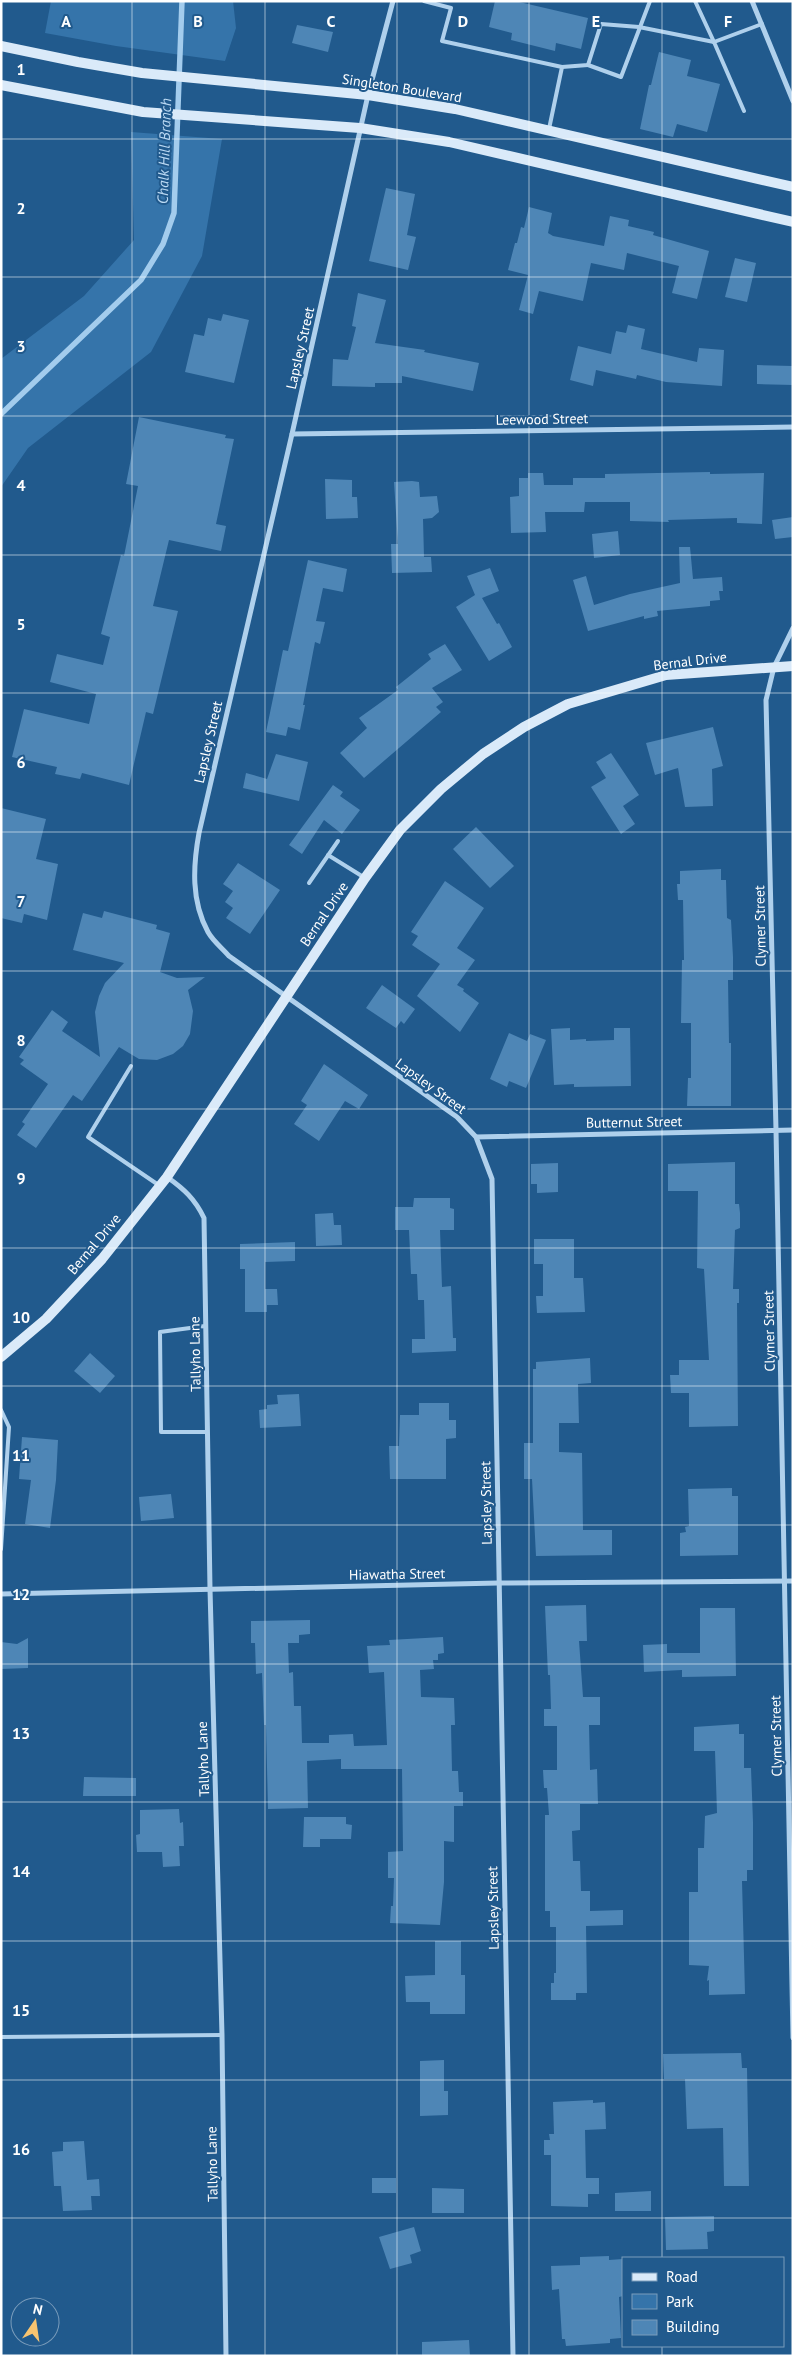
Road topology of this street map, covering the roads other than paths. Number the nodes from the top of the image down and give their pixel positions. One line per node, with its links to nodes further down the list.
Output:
1 (393, 1): 13 (street, Lapsley Street)
2 (424, 1): 11 (lane)
3 (650, 1): 7 (lane)
4 (695, 1): 8 (lane)
5 (752, 1): 6 (street)
6 (762, 24): 8 (lane); 14 (street)
7 (639, 27): 8 (lane); 10 (lane); 10 (lane)
8 (714, 42): 15 (lane)
9 (1, 46): 13 (main road, Singleton Boulevard)
10 (588, 65): 11 (lane)
11 (562, 67): 17 (lane)
12 (1, 85): 16 (main road)
13 (368, 95): 16 (street, Lapsley Street); 17 (main road, Singleton Boulevard)
14 (793, 101)
15 (744, 111)
16 (360, 128): 19 (main road); 21 (street, Lapsley Street)
17 (549, 131): 18 (main road, Singleton Boulevard)
18 (793, 187)
19 (793, 222)
20 (793, 427): 21 (street, Leewood Street)
21 (292, 434): 29 (street, Lapsley Street)
22 (793, 628): 24 (street, Clymer Street)
23 (793, 666): 24 (main road, Bernal Drive)
24 (774, 667): 27 (main road, Bernal Drive); 31 (street, Clymer Street)
25 (338, 841): 26 (lane)
26 (328, 855): 27 (lane); 28 (lane)
27 (365, 878): 29 (main road, Bernal Drive)
28 (309, 883)
29 (286, 996): 33 (street, Lapsley Street); 34 (main road, Bernal Drive)
30 (131, 1066): 35 (lane)
31 (776, 1130): 32 (street, Butternut Street); 33 (street, Butternut Street); 42 (street, Clymer Street)
32 (793, 1130)
33 (476, 1137): 43 (street, Lapsley Street)
34 (167, 1177): 35 (main road, Bernal Drive); 36 (street, Tallyho Lane)
35 (160, 1186): 37 (main road, Bernal Drive)
36 (205, 1326): 39 (street, Tallyho Lane); 39 (lane)
37 (1, 1357)
38 (1, 1410): 40 (lane)
39 (207, 1432): 44 (street, Tallyho Lane)
40 (1, 1549)
41 (793, 1581): 42 (street, Hiawatha Street)
42 (785, 1582): 43 (street, Hiawatha Street); 46 (street, Clymer Street)
43 (498, 1583): 44 (street, Hiawatha Street); 51 (street, Lapsley Street)
44 (210, 1589): 45 (street, Hiawatha Street); 47 (street, Tallyho Lane)
45 (1, 1594)
46 (793, 2031): 49 (street, Clymer Street)
47 (222, 2035): 48 (lane); 50 (street, Tallyho Lane)
48 (1, 2037)
49 (793, 2038)
50 (226, 2356)
51 (513, 2356)

